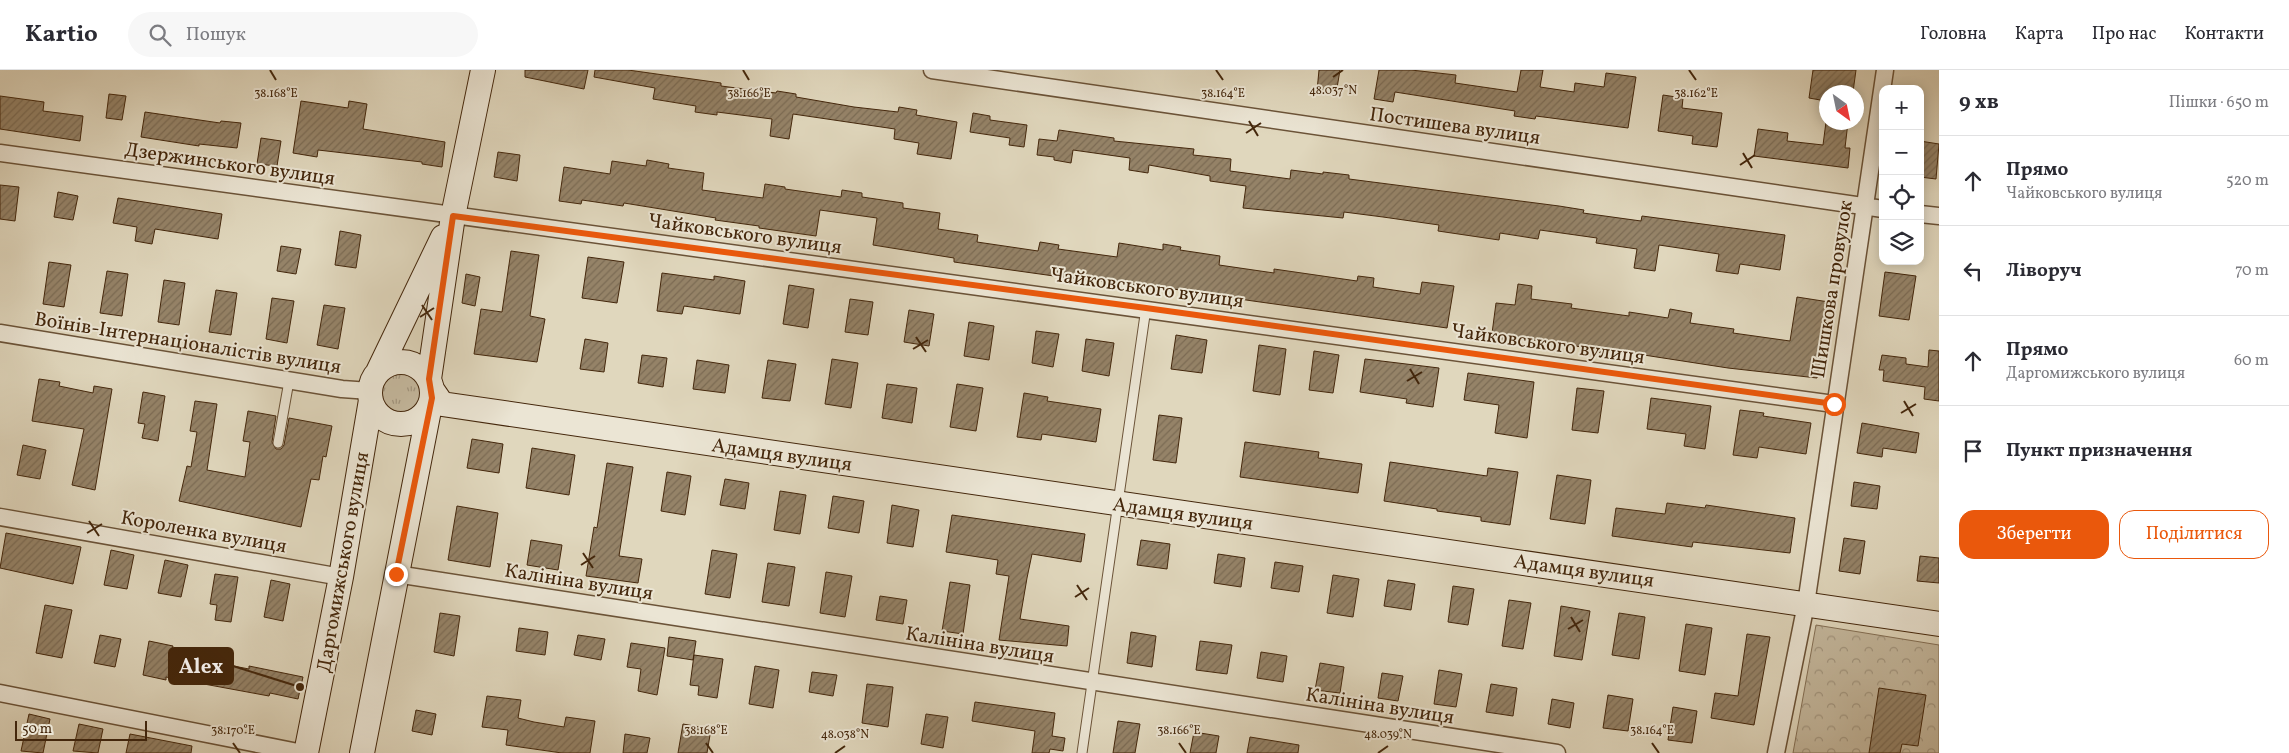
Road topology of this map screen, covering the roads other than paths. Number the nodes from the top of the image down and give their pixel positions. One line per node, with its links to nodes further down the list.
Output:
1 (483, 70): 8 (street)
2 (932, 70): 5 (street, Постишева вулиця)
3 (1885, 70): 5 (street, Шишкова провулок)
4 (0, 153): 8 (street, Дзержинського вулиця)
5 (1866, 206): 6 (street, Постишева вулиця); 15 (street, Шишкова провулок)
6 (1879, 208)
7 (1924, 214): 9 (street)
8 (453, 216): 10 (street, Чайковського вулиця); 13 (street, Даргомижського вулиця); 14 (street)
9 (1939, 216)
10 (1146, 308): 15 (street, Чайковського вулиця); 17 (lane)
11 (0, 333): 12 (street, Воїнів-Інтернаціоналістів вулиця)
12 (289, 381): 13 (street, Воїнів-Інтернаціоналістів вулиця); 16 (lane)
13 (373, 388): 14 (street); 14 (street); 20 (street, Даргомижського вулиця)
14 (431, 392): 17 (street, Адамця вулиця); 19 (street)
15 (1834, 404): 21 (street, Шишкова провулок)
16 (278, 443)
17 (1118, 504): 21 (street, Адамця вулиця); 23 (lane)
18 (0, 517): 20 (street, Короленка вулиця)
19 (396, 574): 23 (street, Калініна вулиця); 26 (street)
20 (341, 577): 25 (street, Даргомижського вулиця)
21 (1806, 604): 22 (street, Адамця вулиця); 29 (street, Шишкова провулок)
22 (1939, 624)
23 (1093, 683): 27 (lane); 28 (street, Калініна вулиця)
24 (0, 692): 25 (street)
25 (305, 753)
26 (362, 753)
27 (1082, 753)
28 (1557, 753)
29 (1776, 753)

